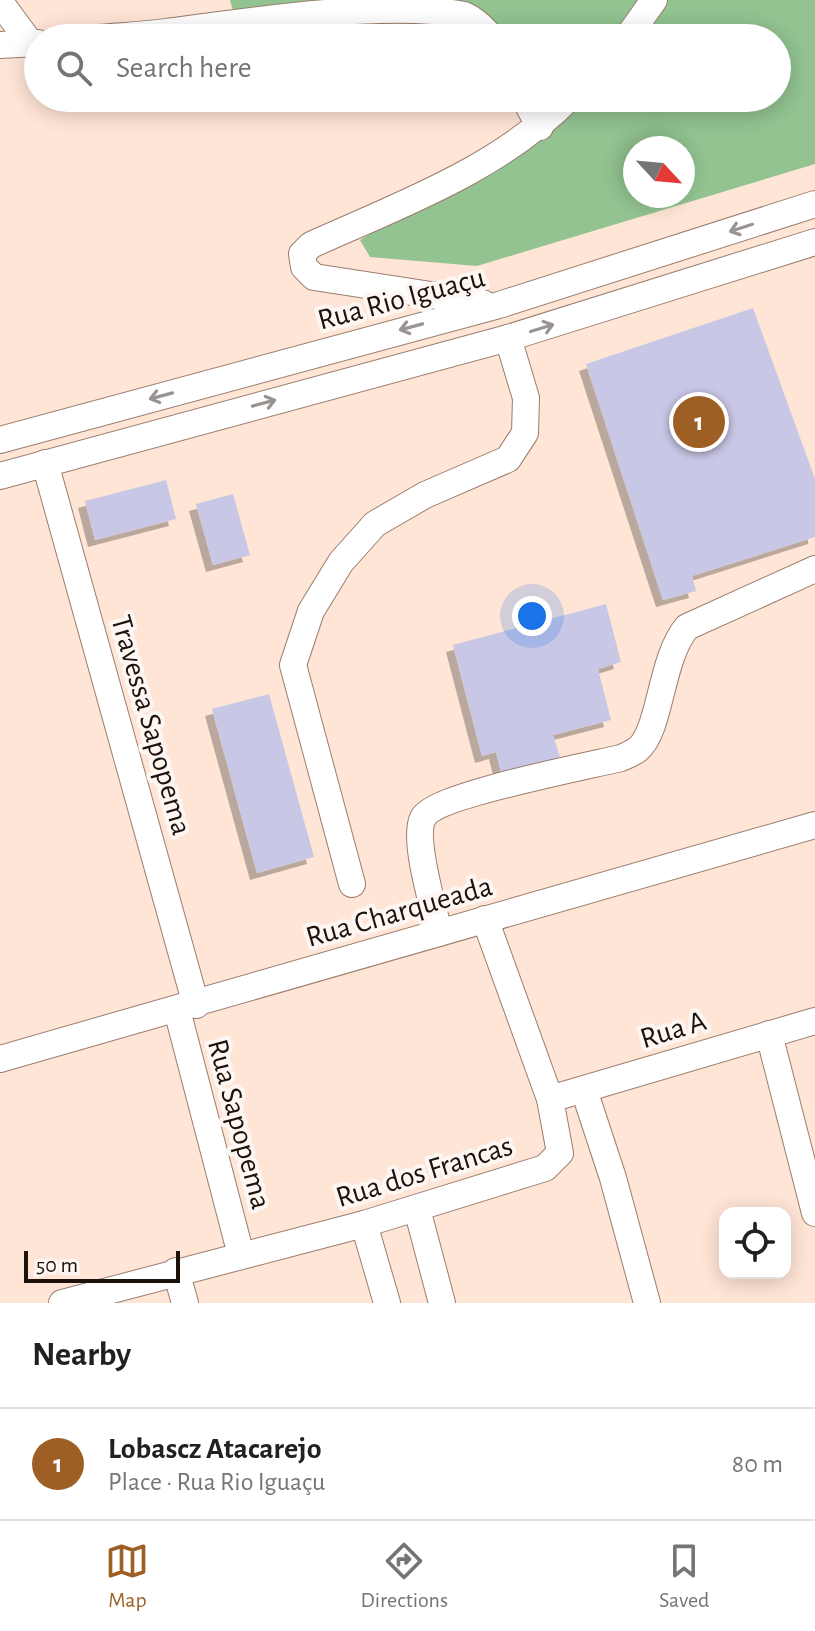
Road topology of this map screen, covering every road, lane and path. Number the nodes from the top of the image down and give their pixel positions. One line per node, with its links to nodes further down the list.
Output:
1 (654, 0): 5 (street)
2 (0, 2): 6 (street)
3 (217, 24): 4 (street)
4 (476, 24)
5 (637, 24)
6 (24, 32)
7 (24, 44): 8 (street)
8 (0, 45)
9 (532, 112): 11 (street)
10 (555, 112): 11 (street)
11 (540, 127): 14 (street)
12 (815, 204): 14 (street, Rua Rio Iguaçu, one-way to 14)
13 (815, 242): 15 (street, one-way to 13)
14 (499, 305): 16 (street, Rua Rio Iguaçu, one-way to 16)
15 (508, 338): 17 (street, one-way to 15); 21 (street)
16 (0, 440)
17 (45, 463): 18 (street); 24 (street, Travessa Sapopema)
18 (0, 476)
19 (815, 569): 23 (street)
20 (815, 825): 22 (street, Rua Charqueada)
21 (352, 884)
22 (485, 919): 23 (street, Rua Charqueada); 29 (street, Rua dos Francas)
23 (439, 933): 24 (street, Rua Charqueada)
24 (187, 1007): 27 (street, Rua Charqueada); 33 (street, Rua Sapopema)
25 (815, 1021): 26 (street, Rua A)
26 (769, 1034): 28 (street, Rua A); 31 (street)
27 (0, 1059)
28 (584, 1090): 29 (street, Rua A); 39 (street)
29 (550, 1099): 30 (street, Rua dos Francas)
30 (417, 1209): 32 (street, Rua dos Francas); 38 (street)
31 (815, 1213)
32 (364, 1224): 33 (street, Rua dos Francas); 37 (street)
33 (241, 1255): 34 (street, Rua dos Francas)
34 (176, 1271): 35 (street, Rua dos Francas); 36 (street)
35 (62, 1303)
36 (185, 1303)
37 (387, 1303)
38 (442, 1303)
39 (647, 1303)

